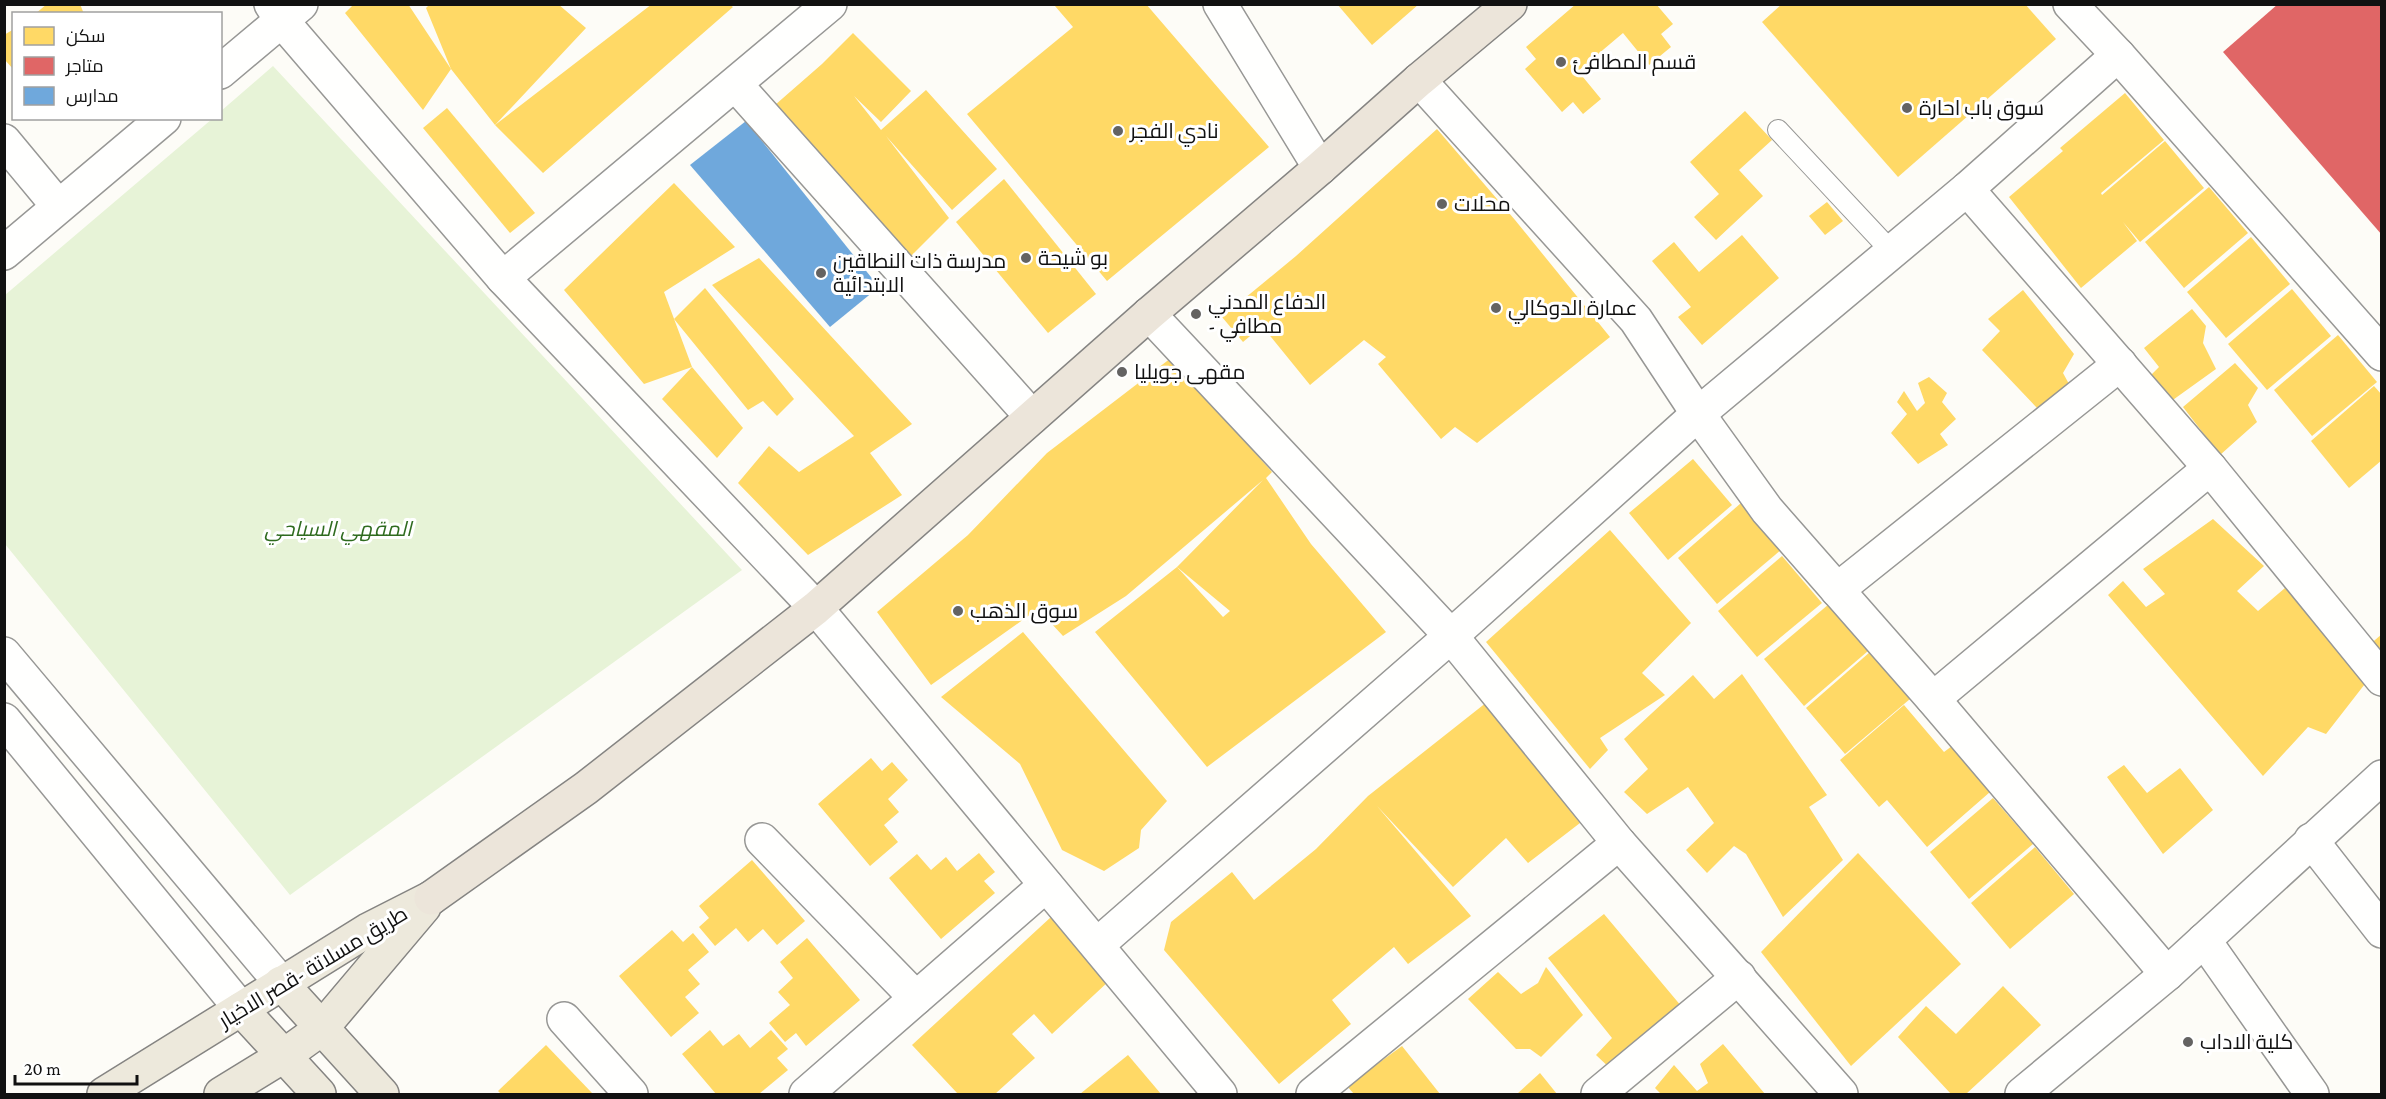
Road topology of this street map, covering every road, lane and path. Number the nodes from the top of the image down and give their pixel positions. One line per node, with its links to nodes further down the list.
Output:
1 (830, 4): 9 (street)
2 (1220, 4): 13 (street)
3 (1510, 4): 8 (highway)
4 (2070, 4): 6 (street)
5 (285, 10): 7 (street); 18 (street)
6 (2118, 55): 14 (street); 20 (street)
7 (222, 70)
8 (1419, 80): 13 (highway); 22 (street)
9 (736, 85): 18 (street); 23 (street)
10 (162, 120): 15 (street)
11 (1778, 130): 16 (lane)
12 (4, 141): 15 (street)
13 (1320, 168): 19 (highway)
14 (1967, 189): 16 (street); 21 (street)
15 (58, 206): 17 (street)
16 (1892, 252): 22 (street)
17 (4, 253)
18 (502, 278): 26 (street)
19 (1149, 314): 23 (highway); 27 (street)
20 (2382, 354)
21 (2120, 364): 24 (street); 25 (street)
22 (1698, 414): 25 (street); 27 (street)
23 (1032, 417): 26 (highway)
24 (2210, 468): 29 (street); 30 (street)
25 (1837, 590): 30 (street)
26 (816, 608): 36 (street); 37 (highway)
27 (1451, 636): 35 (street); 40 (street)
28 (4, 654): 43 (street)
29 (2382, 679)
30 (1933, 699): 41 (street)
31 (4, 720): 45 (street)
32 (2382, 777): 34 (street)
33 (762, 840): 44 (street)
34 (2311, 840): 38 (street); 39 (street)
35 (1619, 843): 42 (street); 56 (street)
36 (1046, 885): 40 (street); 44 (street)
37 (431, 898): 43 (main road, طريق مسلاتة -قصر الاخيار); 47 (main road)
38 (2382, 931)
39 (2204, 940): 41 (street); 60 (street)
40 (1097, 945): 55 (street)
41 (2168, 974): 59 (street)
42 (1739, 977): 57 (street); 58 (street)
43 (280, 983): 45 (main road, طريق مسلاتة -قصر الاخيار); 47 (main road)
44 (916, 998): 54 (street)
45 (241, 1009): 48 (main road); 49 (main road, طريق مسلاتة -قصر الاخيار)
46 (564, 1019): 53 (street)
47 (321, 1029): 48 (main road); 52 (main road)
48 (285, 1055): 50 (main road); 51 (main road)
49 (104, 1095)
50 (221, 1095)
51 (319, 1095)
52 (382, 1095)
53 (631, 1095)
54 (806, 1095)
55 (1220, 1095)
56 (1313, 1095)
57 (1598, 1095)
58 (1841, 1095)
59 (2022, 1095)
60 (2312, 1095)

